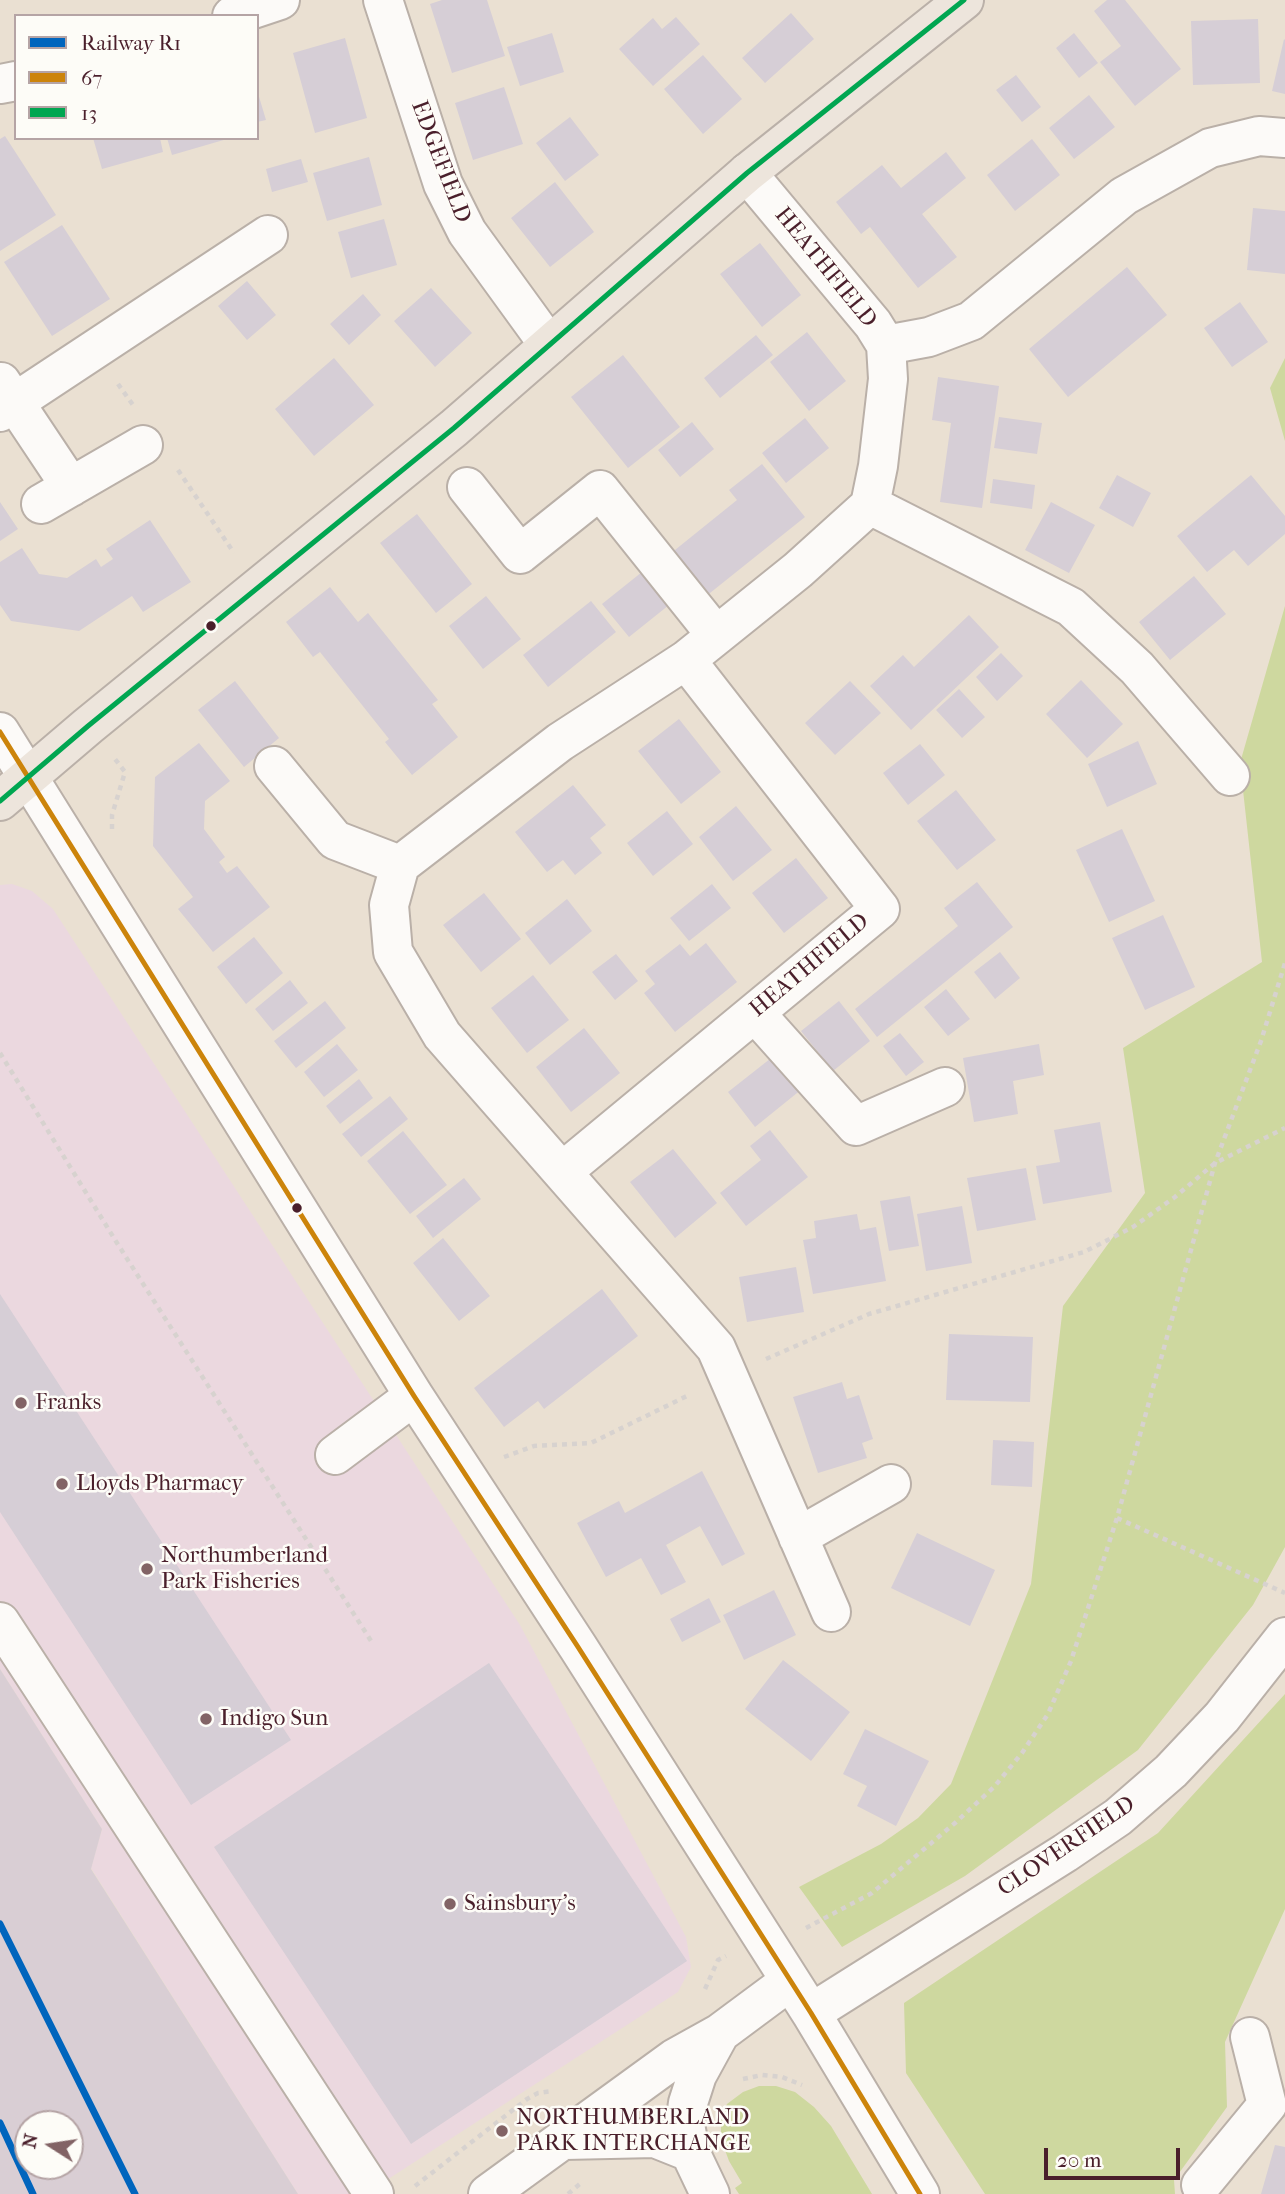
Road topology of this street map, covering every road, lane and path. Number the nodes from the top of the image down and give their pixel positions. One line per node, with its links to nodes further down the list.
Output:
1 (280, 0): 4 (street)
2 (383, 0): 8 (street, EDGEFIELD)
3 (964, 0): 6 (main road)
4 (238, 14)
5 (1285, 138): 9 (street)
6 (747, 173): 8 (main road); 9 (street, HEATHFIELD)
7 (268, 235): 10 (street)
8 (549, 345): 19 (main road)
9 (886, 345): 13 (street, HEATHFIELD)
10 (5, 398): 11 (street)
11 (143, 445)
12 (467, 487): 14 (street)
13 (870, 505): 14 (street); 18 (street)
14 (716, 635): 15 (street)
15 (686, 660): 20 (street); 22 (street, HEATHFIELD)
16 (0, 732): 19 (street)
17 (274, 766): 20 (street)
18 (1230, 776)
19 (14, 789): 29 (street)
20 (400, 865): 27 (street)
21 (1285, 963): 26 (path)
22 (755, 1013): 24 (street); 27 (street, HEATHFIELD)
23 (0, 1053): 39 (path)
24 (945, 1087)
25 (1285, 1128): 26 (path)
26 (1215, 1163): 28 (path); 33 (path)
27 (562, 1172): 28 (street)
28 (728, 1376): 31 (path); 34 (street)
29 (414, 1396): 30 (street); 31 (street)
30 (334, 1455)
31 (463, 1473): 41 (street)
32 (891, 1484): 34 (street)
33 (1117, 1518): 35 (path); 40 (path)
34 (799, 1538): 36 (street)
35 (1285, 1594)
36 (831, 1612)
37 (0, 1622): 52 (street)
38 (1285, 1637): 42 (street, CLOVERFIELD)
39 (373, 1644)
40 (801, 1930)
41 (790, 1981): 42 (street); 43 (street)
42 (811, 2013): 54 (street)
43 (720, 2033): 48 (street); 49 (street)
44 (1250, 2037): 47 (street)
45 (739, 2081): 46 (path)
46 (810, 2090)
47 (1276, 2107): 50 (street)
48 (565, 2140): 49 (street); 51 (street)
49 (690, 2152): 53 (street)
50 (1200, 2185)
51 (496, 2191)
52 (374, 2194)
53 (710, 2194)
54 (920, 2194)

